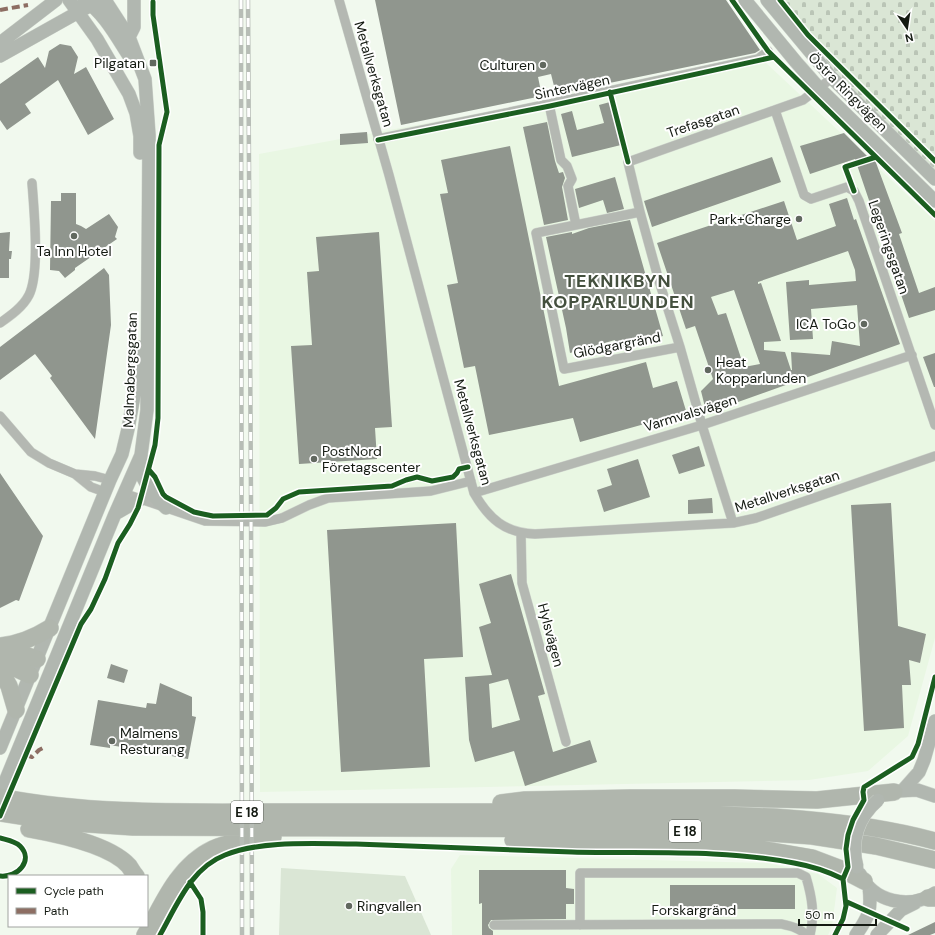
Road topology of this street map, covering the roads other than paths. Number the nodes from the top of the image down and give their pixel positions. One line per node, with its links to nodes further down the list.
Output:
1 (56, 0): 11 (main road)
2 (69, 0): 9 (main road, Malmabergsgatan)
3 (105, 0): 10 (main road, Malmabergsgatan)
4 (134, 0): 10 (main road)
5 (340, 0): 19 (street, Metallverksgatan)
6 (745, 0): 16 (main road, Östra Ringvägen)
7 (767, 0): 15 (main road, Östra Ringvägen)
8 (89, 1): 9 (main road); 14 (main road)
9 (77, 12): 13 (main road); 35 (main road, Malmabergsgatan)
10 (129, 37): 14 (main road, Malmabergsgatan)
11 (0, 43)
12 (768, 51): 17 (street, Sintervägen)
13 (0, 56)
14 (137, 56): 31 (main road, Malmabergsgatan)
15 (832, 78): 16 (street, Trefasgatan); 20 (main road, Östra Ringvägen)
16 (819, 88): 18 (street, Trefasgatan); 22 (main road, Östra Ringvägen)
17 (549, 104): 19 (street, Sintervägen); 24 (street)
18 (775, 110): 23 (street, Trefasgatan); 27 (street, Legeringsgatan)
19 (378, 139): 34 (street, Metallverksgatan)
20 (935, 179)
21 (32, 183): 25 (street)
22 (935, 200)
23 (640, 213): 24 (street, Glödgargränd); 26 (street)
24 (576, 225): 26 (street, Glödgargränd)
25 (0, 323)
26 (680, 347): 29 (street)
27 (912, 355): 29 (street, Varmvalsvägen); 30 (street, Legeringsgatan)
28 (0, 416): 33 (street)
29 (702, 425): 37 (street, Varmvalsvägen); 41 (street)
30 (935, 425)
31 (141, 455): 36 (main road, Malmabergsgatan); 39 (main road)
32 (935, 456): 41 (street, Metallverksgatan)
33 (75, 474): 35 (street); 35 (street)
34 (471, 481): 37 (street, Metallverksgatan); 39 (street)
35 (107, 486): 36 (main road); 43 (main road, Malmabergsgatan)
36 (123, 493): 38 (street); 40 (main road, Malmabergsgatan)
37 (474, 493): 42 (street, Metallverksgatan)
38 (141, 499): 39 (street); 40 (main road)
39 (166, 508)
40 (115, 514): 45 (main road, Malmabergsgatan)
41 (733, 523): 42 (street, Metallverksgatan)
42 (521, 534): 52 (street, Hylsvägen)
43 (50, 628): 44 (highway); 45 (main road, Malmabergsgatan)
44 (0, 646): 45 (highway)
45 (45, 662): 48 (main road, Malmabergsgatan); 49 (main road, Malmabergsgatan)
46 (0, 664): 48 (highway)
47 (0, 670): 50 (highway)
48 (30, 675): 49 (main road); 50 (main road, Malmabergsgatan)
49 (46, 680): 55 (main road, Malmabergsgatan)
50 (16, 710): 53 (main road, Malmabergsgatan)
51 (935, 721): 54 (main road)
52 (566, 742)
53 (0, 748)
54 (898, 791): 56 (main road, E 18); 57 (highway, E 18); 64 (main road, bridge)
55 (0, 795): 57 (highway, E 18)
56 (935, 796)
57 (445, 812): 61 (highway, E 18)
58 (3, 814): 59 (highway, E 18); 63 (highway, E 18)
59 (298, 829): 60 (highway, E 18); 68 (highway, E 18)
60 (432, 829): 62 (highway, E 18); 64 (highway, E 18)
61 (935, 841)
62 (935, 860)
63 (135, 875)
64 (863, 878): 65 (main road, E 18); 71 (main road)
65 (929, 897): 72 (main road)
66 (494, 925): 67 (street, Forskargränd)
67 (580, 925): 69 (street, Forskargränd); 70 (street)
68 (145, 935)
69 (806, 935)
70 (810, 935)
71 (856, 935)
72 (877, 935)

